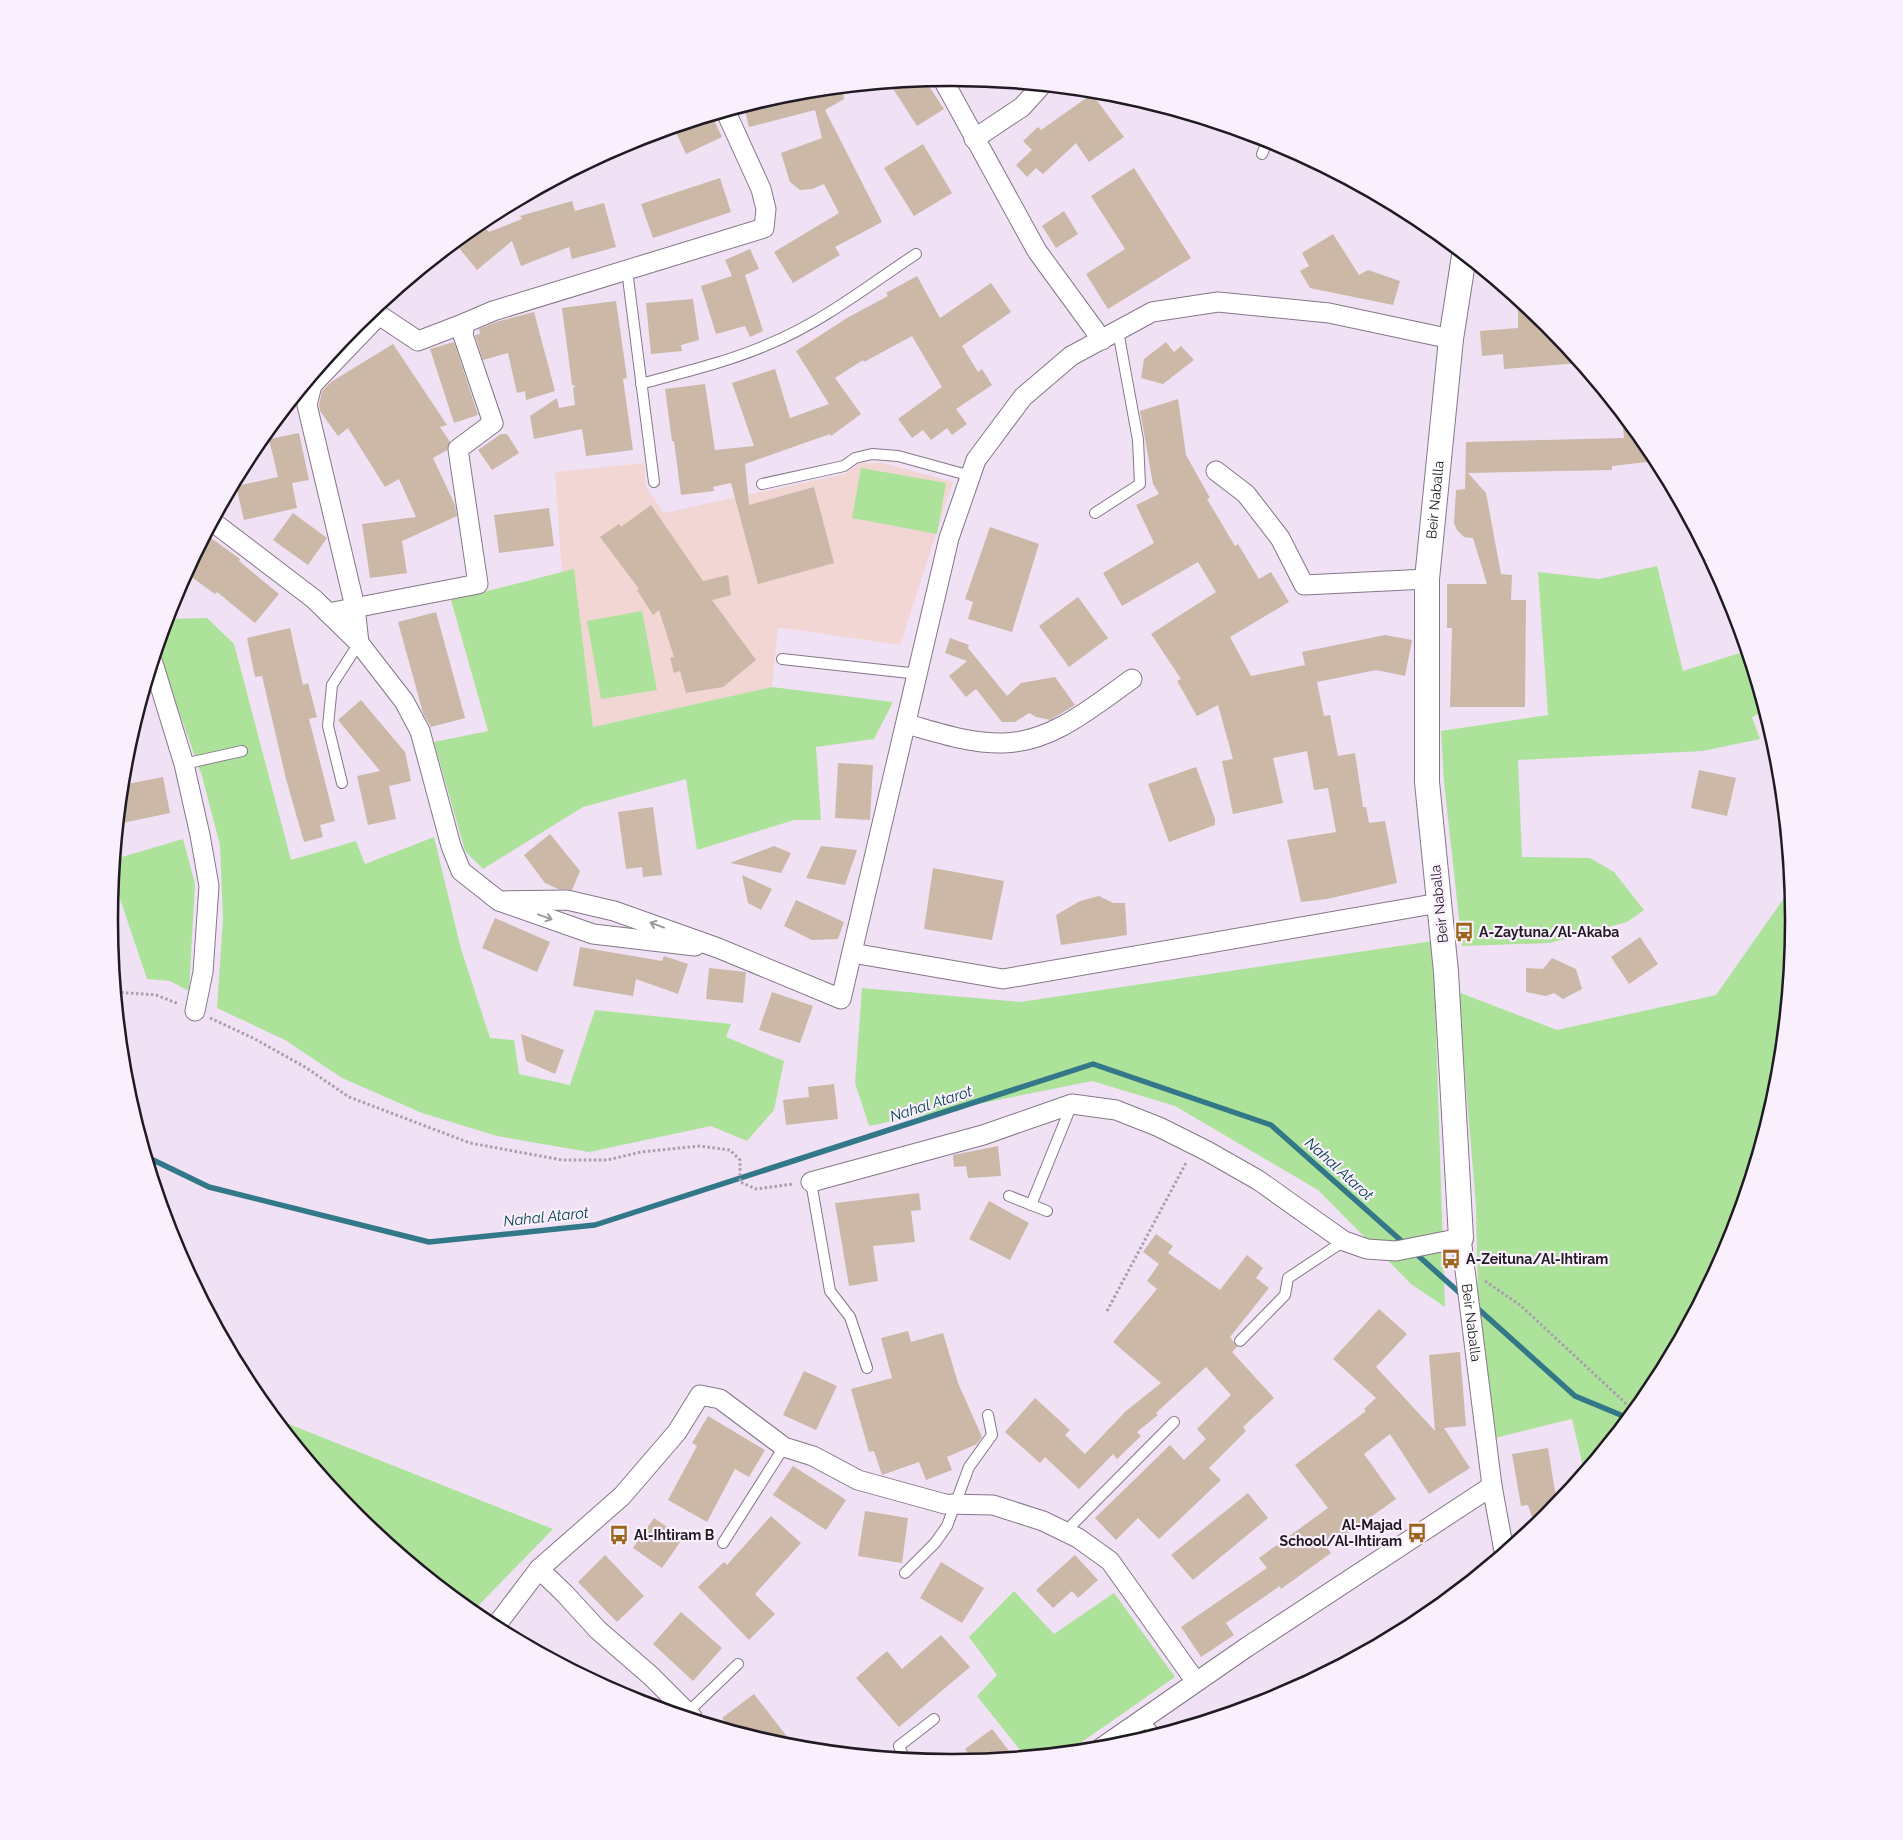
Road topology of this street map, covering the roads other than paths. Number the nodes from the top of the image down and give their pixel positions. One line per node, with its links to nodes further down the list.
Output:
1 (946, 86): 4 (street)
2 (1037, 91): 4 (street)
3 (728, 117): 9 (street)
4 (974, 139): 11 (street)
5 (1265, 148): 6 (lane)
6 (1262, 154)
7 (916, 254): 14 (lane)
8 (1463, 262): 12 (street, Beir Naballa)
9 (627, 270): 10 (street); 14 (lane)
10 (466, 323): 13 (street); 23 (street)
11 (1110, 336): 12 (street); 17 (street); 20 (lane)
12 (1451, 338): 22 (street, Beir Naballa)
13 (316, 381)
14 (640, 384): 18 (lane)
15 (312, 386): 23 (street)
16 (1216, 471): 22 (street)
17 (971, 476): 19 (lane); 28 (street)
18 (654, 482)
19 (762, 484)
20 (1095, 513)
21 (217, 525): 24 (street)
22 (1428, 579): 35 (street, Beir Naballa)
23 (355, 607): 24 (street); 25 (street)
24 (328, 613): 25 (street)
25 (359, 644): 33 (lane); 34 (street)
26 (782, 659): 28 (lane)
27 (156, 672): 32 (street)
28 (919, 674): 30 (street)
29 (1132, 679): 30 (street)
30 (907, 724): 37 (street)
31 (242, 752): 32 (lane)
32 (184, 764): 38 (street)
33 (342, 783)
34 (499, 901): 36 (street, one-way to 36); 36 (street, one-way to 34)
35 (1439, 903): 37 (street); 44 (street, Beir Naballa)
36 (718, 948): 37 (street)
37 (852, 953)
38 (195, 1011)
39 (1072, 1104): 40 (street); 42 (lane); 45 (street)
40 (811, 1182): 47 (lane)
41 (1009, 1196): 42 (lane)
42 (1031, 1205): 43 (lane)
43 (1047, 1211)
44 (1460, 1238): 45 (street); 51 (street, Beir Naballa)
45 (1344, 1241): 46 (lane)
46 (1240, 1341)
47 (867, 1368)
48 (988, 1415): 52 (lane)
49 (1174, 1422): 53 (lane)
50 (784, 1447): 52 (street); 54 (lane); 56 (street)
51 (1492, 1486): 55 (street, Beir Naballa); 60 (street)
52 (956, 1504): 53 (street); 57 (lane)
53 (1065, 1532): 60 (street)
54 (723, 1544)
55 (1503, 1545)
56 (539, 1570): 58 (street); 61 (street)
57 (905, 1573)
58 (500, 1620)
59 (738, 1664): 62 (lane)
60 (1196, 1682): 64 (street)
61 (686, 1711)
62 (692, 1713)
63 (934, 1719): 67 (lane)
64 (1143, 1719): 65 (lane); 66 (street)
65 (1151, 1729)
66 (1116, 1737)
67 (902, 1752)

